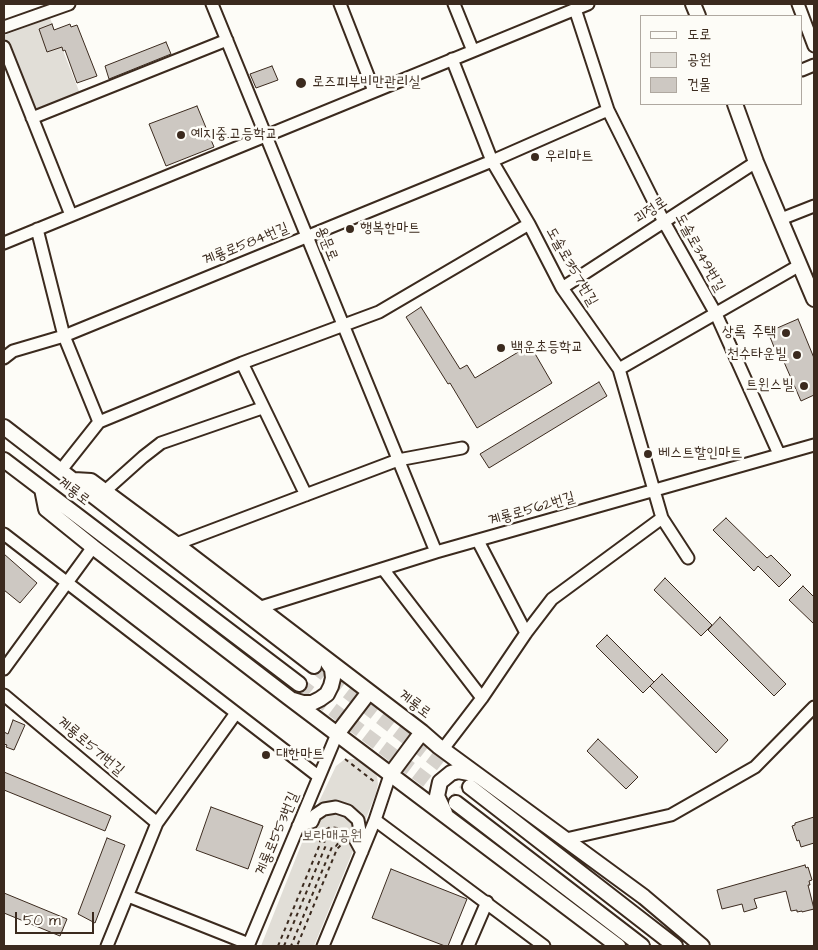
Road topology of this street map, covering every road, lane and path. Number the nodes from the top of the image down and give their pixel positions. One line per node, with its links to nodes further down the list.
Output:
1 (69, 4): 10 (street)
2 (340, 4): 16 (street)
3 (454, 4): 14 (street)
4 (555, 4): 8 (street)
5 (588, 4): 7 (street)
6 (215, 5): 11 (street, 용문로)
7 (575, 9): 8 (street); 18 (street, 도솔로349번길)
8 (560, 15): 14 (street)
9 (803, 17): 12 (street)
10 (4, 28)
11 (227, 40): 19 (street); 20 (street, 용문로)
12 (814, 46)
13 (4, 47): 19 (street)
14 (473, 51): 15 (street)
15 (452, 59): 16 (street); 21 (street, 도솔로357번길)
16 (374, 91): 20 (street)
17 (735, 105): 22 (main road)
18 (608, 110): 21 (street, 계룡로584번길); 26 (street, 도솔로349번길)
19 (32, 118): 24 (street)
20 (265, 136): 24 (street); 29 (street, 용문로)
21 (492, 161): 27 (street, 도솔로357번길); 29 (street, 계룡로584번길)
22 (756, 162): 25 (main road); 26 (street, 괴정로)
23 (814, 206): 25 (street)
24 (71, 215): 28 (street)
25 (781, 219): 31 (main road)
26 (664, 222): 32 (street, 괴정로); 34 (street, 도솔로349번길)
27 (529, 224): 32 (street, 도솔로357번길); 35 (street)
28 (38, 229): 30 (street); 36 (street)
29 (306, 236): 35 (street, 용문로); 36 (street, 계룡로584번길)
30 (4, 243)
31 (800, 266): 33 (main road); 34 (street)
32 (562, 288): 39 (street, 도솔로357번길)
33 (814, 299)
34 (716, 314): 39 (street); 45 (street, 도솔로349번길)
35 (343, 325): 38 (street); 47 (street, 용문로)
36 (64, 336): 37 (street, 계룡로584번길); 41 (street)
37 (4, 358)
38 (242, 363): 40 (street); 41 (street)
39 (619, 369): 51 (street, 도솔로357번길)
40 (262, 408): 52 (street, 계룡로); 53 (street)
41 (99, 422): 48 (street)
42 (4, 427): 48 (main road, 계룡로)
43 (814, 444): 45 (street, 계룡로562번길)
44 (462, 448): 47 (street)
45 (779, 454): 51 (street, 계룡로562번길)
46 (4, 460): 50 (main road, 계룡로)
47 (398, 460): 53 (street); 59 (street, 용문로)
48 (61, 470): 49 (main road, 계룡로)
49 (74, 480): 52 (main road, 계룡로); 65 (main road, 계룡로)
50 (42, 489): 58 (main road, 계룡로); 67 (main road, 계룡로)
51 (654, 491): 54 (street, 도솔로357번길); 56 (street, 계룡로562번길)
52 (105, 492): 57 (main road, 계룡로)
53 (306, 495): 57 (street)
54 (662, 518): 60 (street, 도솔로357번길); 64 (street)
55 (4, 534): 62 (street)
56 (478, 541): 59 (street, 계룡로562번길); 64 (street)
57 (176, 544): 63 (main road, 계룡로)
58 (93, 547): 62 (street); 70 (main road, 계룡로)
59 (436, 552): 61 (street, 계룡로562번길)
60 (688, 558)
61 (383, 569): 63 (street, 계룡로562번길); 71 (street)
62 (66, 582): 66 (street); 73 (street)
63 (258, 608): 65 (main road, 계룡로)
64 (526, 633): 71 (street)
65 (318, 661): 68 (main road, 계룡로); 70 (main road)
66 (4, 669)
67 (299, 684)
68 (369, 692): 74 (main road, 계룡로); 75 (main road)
69 (4, 695): 86 (street, 계룡로571번길)
70 (288, 698): 75 (main road, 계룡로)
71 (482, 698): 76 (street)
72 (814, 707): 88 (street)
73 (236, 713): 79 (street); 86 (street)
74 (422, 732): 76 (main road, 계룡로); 78 (main road)
75 (336, 734): 78 (main road, 계룡로); 79 (street, 계룡로553번길)
76 (444, 749): 80 (main road, 계룡로)
77 (345, 759): 81 (path)
78 (390, 775): 84 (main road, 계룡로); 85 (street)
79 (318, 776): 87 (street, 계룡로553번길)
80 (479, 776): 84 (main road); 88 (main road, 계룡로)
81 (378, 784)
82 (470, 787): 103 (main road)
83 (456, 803): 102 (main road)
84 (447, 816): 101 (main road, 계룡로)
85 (375, 820): 89 (street); 91 (street)
86 (157, 822): 90 (street)
87 (298, 826): 89 (street); 92 (street, 계룡로553번길)
88 (566, 839): 104 (main road, 계룡로)
89 (362, 852): 98 (street)
90 (128, 896): 92 (street); 93 (street)
91 (486, 902): 99 (street); 100 (street)
92 (248, 945)
93 (107, 946)
94 (278, 946): 97 (path)
95 (284, 946): 96 (path)
96 (291, 946)
97 (297, 946)
98 (323, 946)
99 (468, 946)
100 (544, 946)
101 (618, 946)
102 (642, 946)
103 (675, 946)
104 (702, 946)

